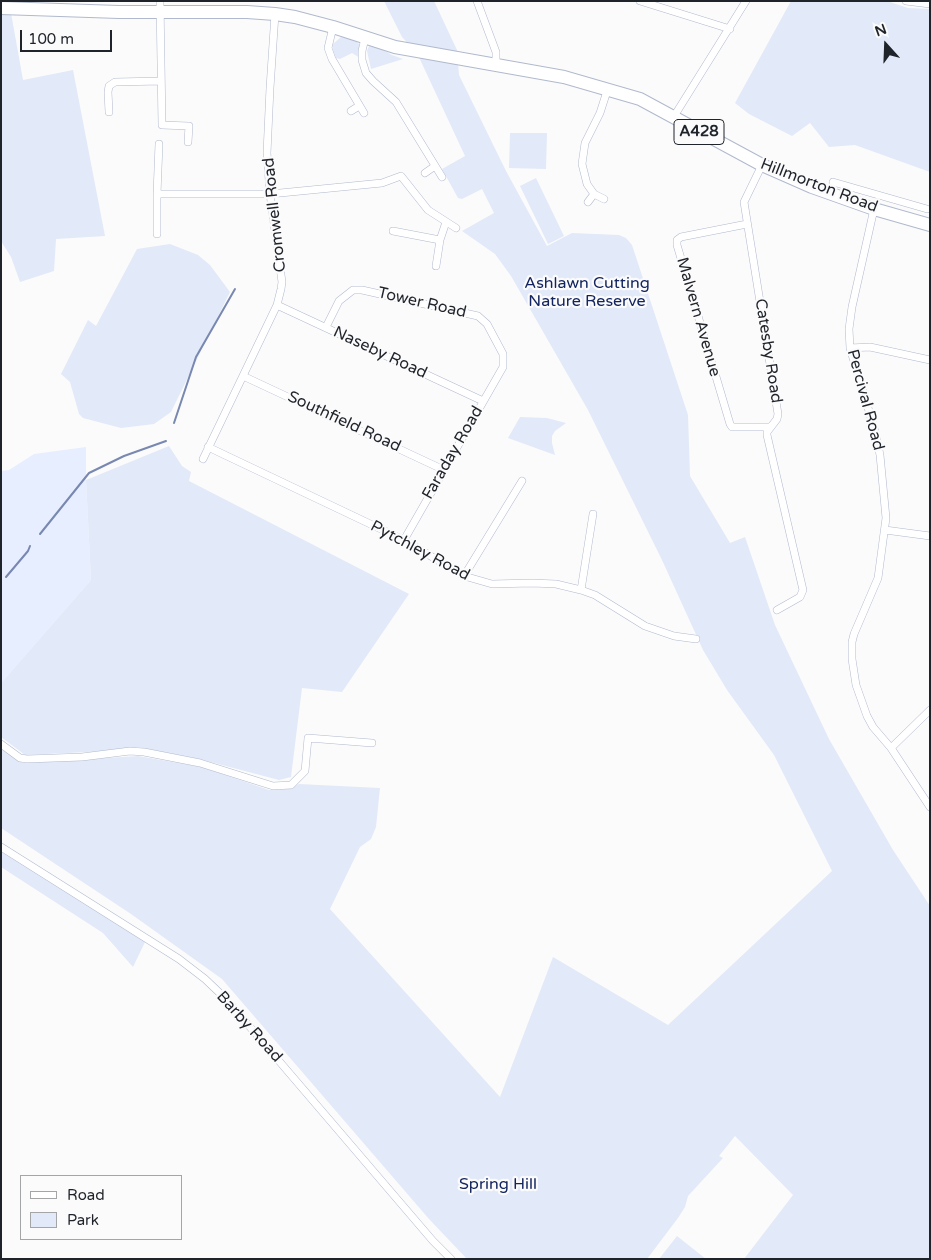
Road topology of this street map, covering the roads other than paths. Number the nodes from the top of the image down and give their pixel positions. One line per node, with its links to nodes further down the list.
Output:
1 (477, 1): 13 (street)
2 (640, 1): 11 (street)
3 (746, 1): 11 (street)
4 (906, 1): 5 (street)
5 (930, 4)
6 (160, 7): 7 (highway, A428); 8 (highway, A428); 14 (street)
7 (247, 7): 9 (highway, A428)
8 (1, 8)
9 (275, 14): 10 (highway, A428); 27 (street, Cromwell Road)
10 (333, 27): 12 (highway, A428); 16 (street)
11 (730, 29): 20 (street)
12 (365, 38): 13 (highway, Hillmorton Road / A428); 24 (street)
13 (496, 64): 15 (highway, Hillmorton Road / A428)
14 (161, 81): 18 (street); 21 (street)
15 (608, 88): 20 (highway, Hillmorton Road / A428); 28 (street)
16 (359, 106): 17 (street); 19 (street)
17 (350, 111)
18 (109, 112)
19 (364, 113)
20 (673, 118): 23 (highway, Hillmorton Road / A428)
21 (188, 142)
22 (159, 144): 26 (street)
23 (762, 165): 31 (highway, Hillmorton Road / A428); 34 (street, Catesby Road)
24 (442, 177)
25 (834, 182): 32 (street, Hillmorton Road)
26 (157, 194): 27 (street); 38 (street)
27 (270, 194): 33 (street); 41 (street, Cromwell Road)
28 (594, 194): 29 (street); 30 (street)
29 (604, 199)
30 (588, 202)
31 (874, 209): 35 (highway, Hillmorton Road / A428); 43 (street, Percival Road)
32 (928, 210): 35 (street, Hillmorton Road)
33 (446, 222): 36 (street); 39 (street)
34 (746, 224): 48 (street, Catesby Road); 48 (street, Malvern Avenue)
35 (926, 224)
36 (456, 228)
37 (393, 231): 39 (street)
38 (157, 234)
39 (440, 240): 40 (street)
40 (436, 266)
41 (276, 305): 42 (street, Naseby Road); 46 (street, Cromwell Road)
42 (326, 327): 45 (street, Tower Road); 47 (street, Naseby Road)
43 (850, 348): 44 (street); 54 (street, Percival Road)
44 (930, 360)
45 (503, 368): 47 (street, Faraday Road)
46 (243, 376): 49 (street, Cromwell Road); 51 (street, Southfield Road)
47 (483, 401): 51 (street, Faraday Road)
48 (769, 427): 59 (street, Catesby Road)
49 (208, 448): 50 (street, Cromwell Road); 56 (street, Pytchley Road)
50 (202, 459)
51 (444, 470): 56 (street, Faraday Road)
52 (522, 482): 57 (street)
53 (593, 514): 58 (street)
54 (885, 530): 55 (street); 64 (street, Percival Road)
55 (930, 536)
56 (404, 540): 57 (street, Pytchley Road)
57 (464, 576): 58 (street, Pytchley Road)
58 (581, 590): 60 (street, Pytchley Road)
59 (777, 610)
60 (696, 639)
61 (930, 710): 64 (street)
62 (372, 743): 63 (street)
63 (1, 744)
64 (891, 748): 65 (street, Percival Road)
65 (930, 807)
66 (1, 847): 67 (street, Barby Road)
67 (451, 1259)

